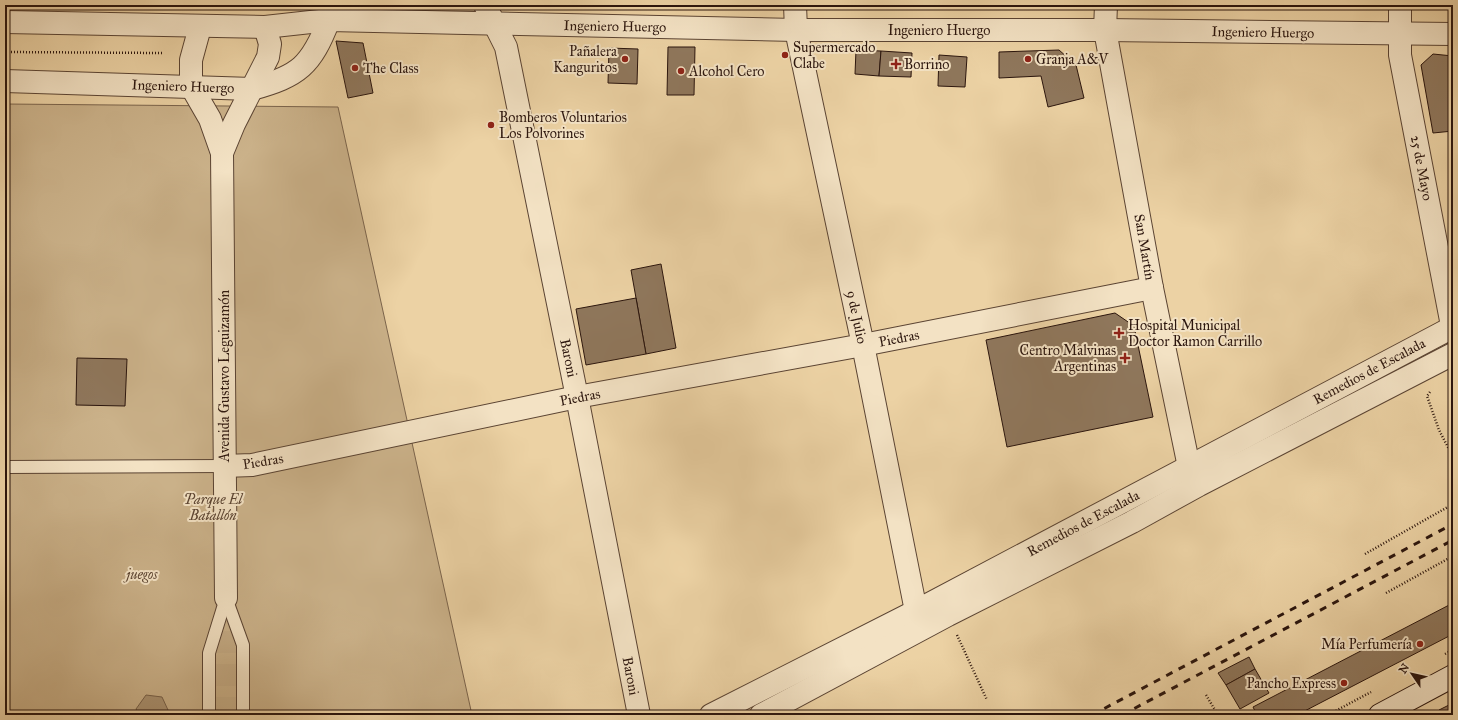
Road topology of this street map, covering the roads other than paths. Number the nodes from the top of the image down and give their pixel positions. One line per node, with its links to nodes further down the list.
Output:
1 (795, 5): 9 (street, 9 de Julio)
2 (1106, 5): 10 (street, San Martín)
3 (1400, 5): 11 (street, 25 de Mayo)
4 (326, 13): 5 (street, Ingeniero Huergo); 8 (street, Ingeniero Huergo); 15 (street, Ingeniero Huergo)
5 (490, 14): 9 (street, Ingeniero Huergo); 21 (street, Baroni)
6 (5, 22): 7 (street, Ingeniero Huergo)
7 (200, 27): 8 (street, Ingeniero Huergo); 14 (street)
8 (265, 27): 15 (street)
9 (796, 30): 10 (street, Ingeniero Huergo); 19 (street, 9 de Julio)
10 (1105, 30): 11 (street, Ingeniero Huergo); 17 (street, San Martín)
11 (1399, 33): 12 (street, Ingeniero Huergo); 18 (street, 25 de Mayo)
12 (1453, 34)
13 (5, 80): 14 (street, Ingeniero Huergo)
14 (191, 86): 15 (street, Ingeniero Huergo); 16 (street)
15 (252, 89): 16 (street)
16 (222, 153): 22 (street, Avenida Gustavo Leguizamón)
17 (1152, 288): 19 (street, Piedras); 24 (street, San Martín)
18 (1452, 329): 24 (street, Remedios de Escalada)
19 (863, 345): 21 (street, Piedras); 26 (street, 9 de Julio)
20 (1453, 354): 24 (street, Remedios de Escalada)
21 (578, 397): 22 (street, Piedras); 30 (street, Baroni)
22 (224, 466): 23 (lane, Piedras); 25 (street, Avenida Gustavo Leguizamón)
23 (5, 467)
24 (1194, 476): 26 (street, Remedios de Escalada); 26 (street, Remedios de Escalada)
25 (226, 598): 28 (lane); 29 (lane)
26 (920, 620): 31 (street, Remedios de Escalada); 32 (street, Remedios de Escalada)
27 (1453, 676): 33 (street)
28 (209, 715)
29 (243, 715)
30 (639, 715)
31 (711, 715)
32 (761, 715)
33 (1380, 715)

